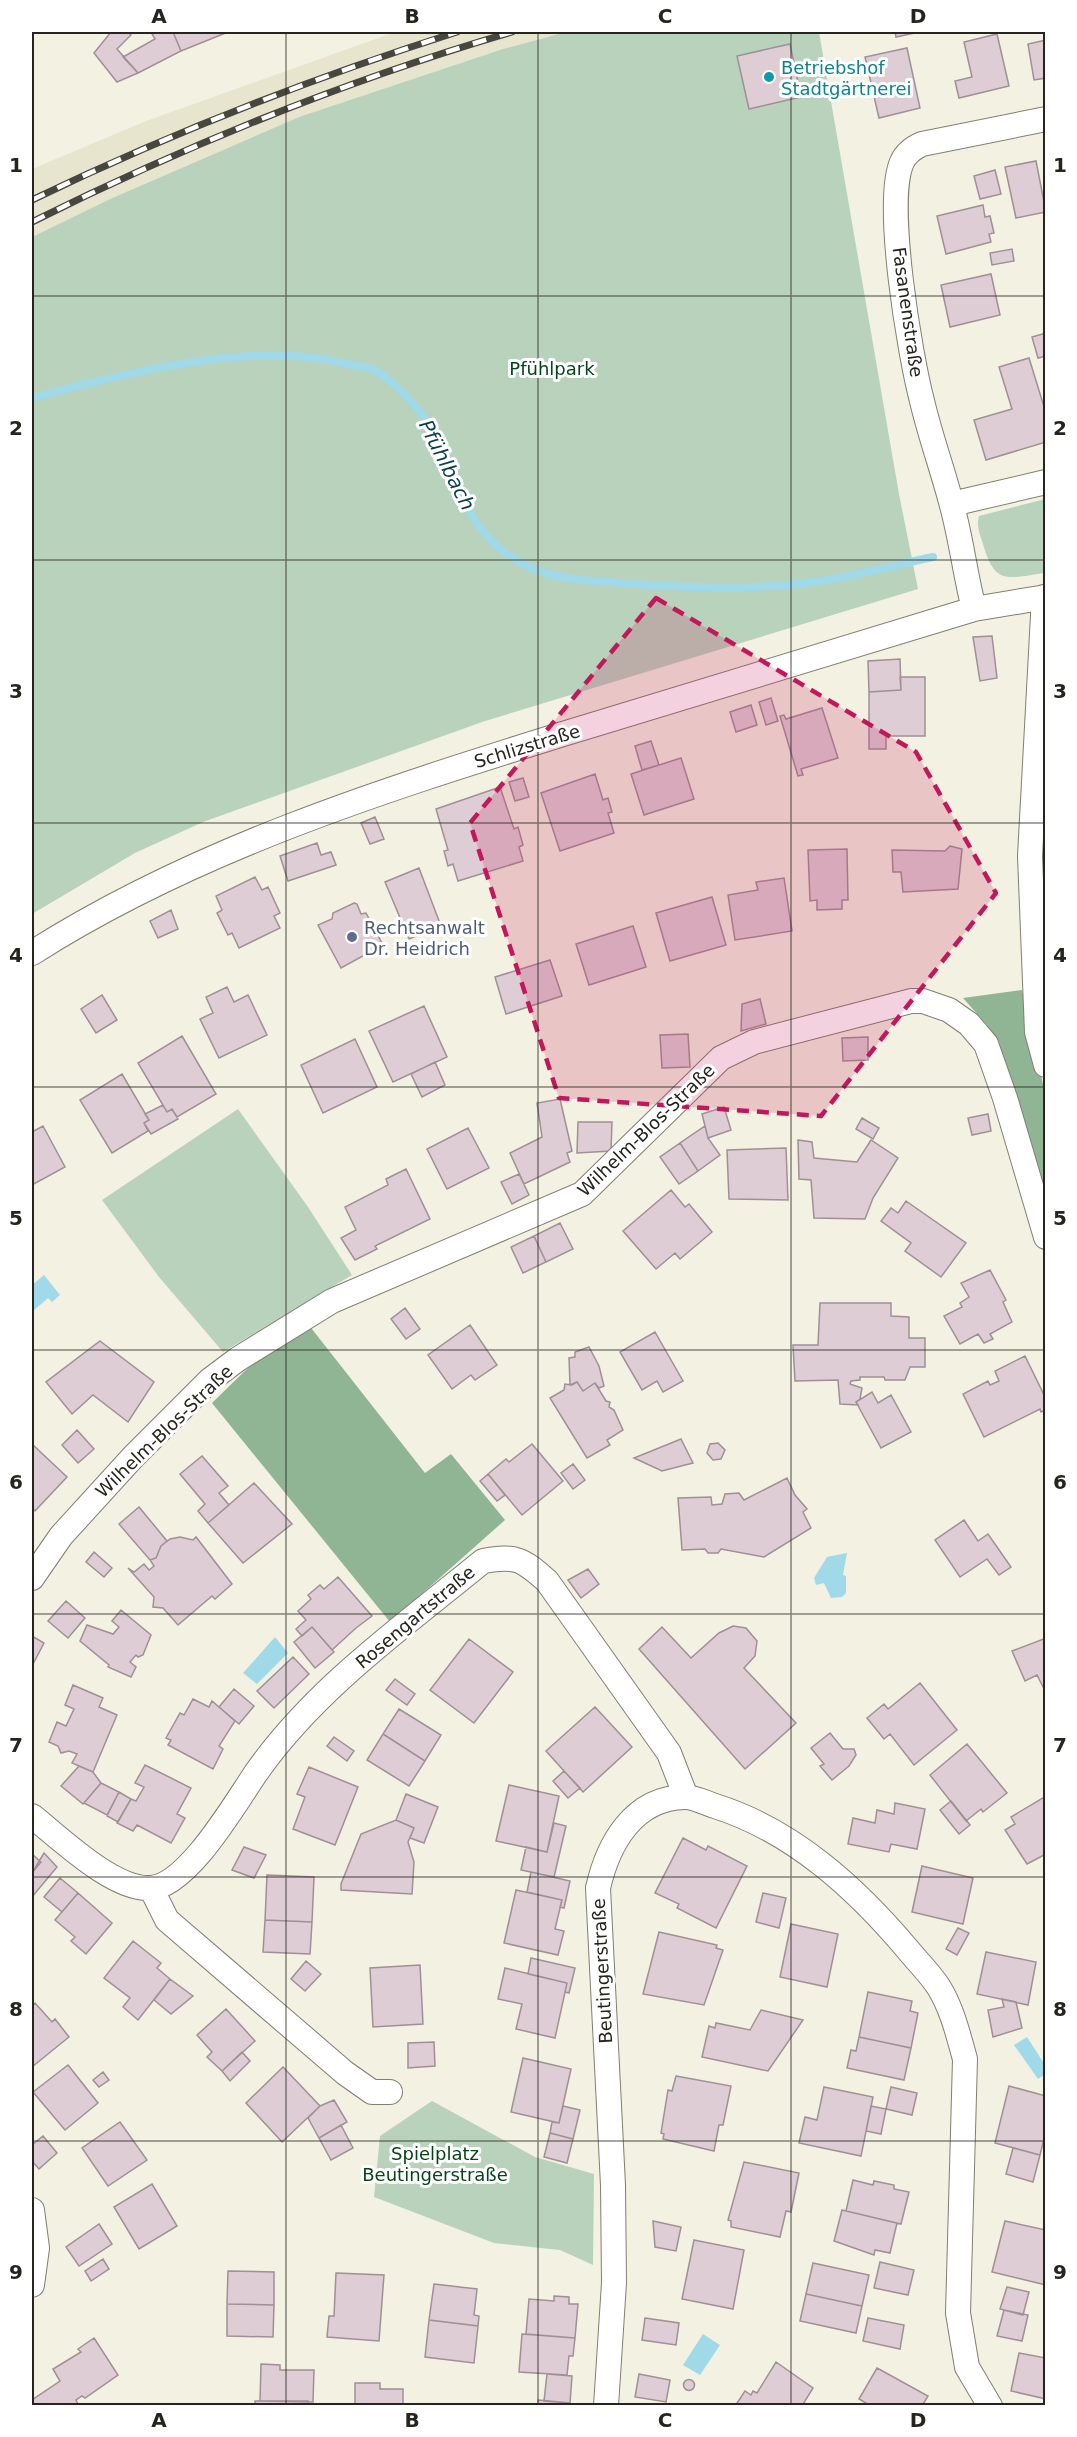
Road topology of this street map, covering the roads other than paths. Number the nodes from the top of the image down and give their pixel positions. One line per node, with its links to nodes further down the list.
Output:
1 (1046, 119): 3 (street, Fasanenstraße)
2 (1046, 482): 3 (street)
3 (952, 504): 5 (street, Fasanenstraße)
4 (1045, 597): 5 (street, Schlizstraße); 7 (street)
5 (974, 609): 6 (street, Schlizstraße)
6 (32, 953)
7 (1046, 1065)
8 (1046, 1237): 9 (street, Wilhelm-Blos-Straße)
9 (32, 1578)
10 (686, 1797): 12 (street, Rosengartstraße); 16 (street, Beutingerstraße); 17 (street)
11 (32, 1816): 12 (street)
12 (151, 1888): 13 (street)
13 (390, 2092)
14 (32, 2210): 15 (street)
15 (32, 2285)
16 (606, 2406)
17 (990, 2406)

